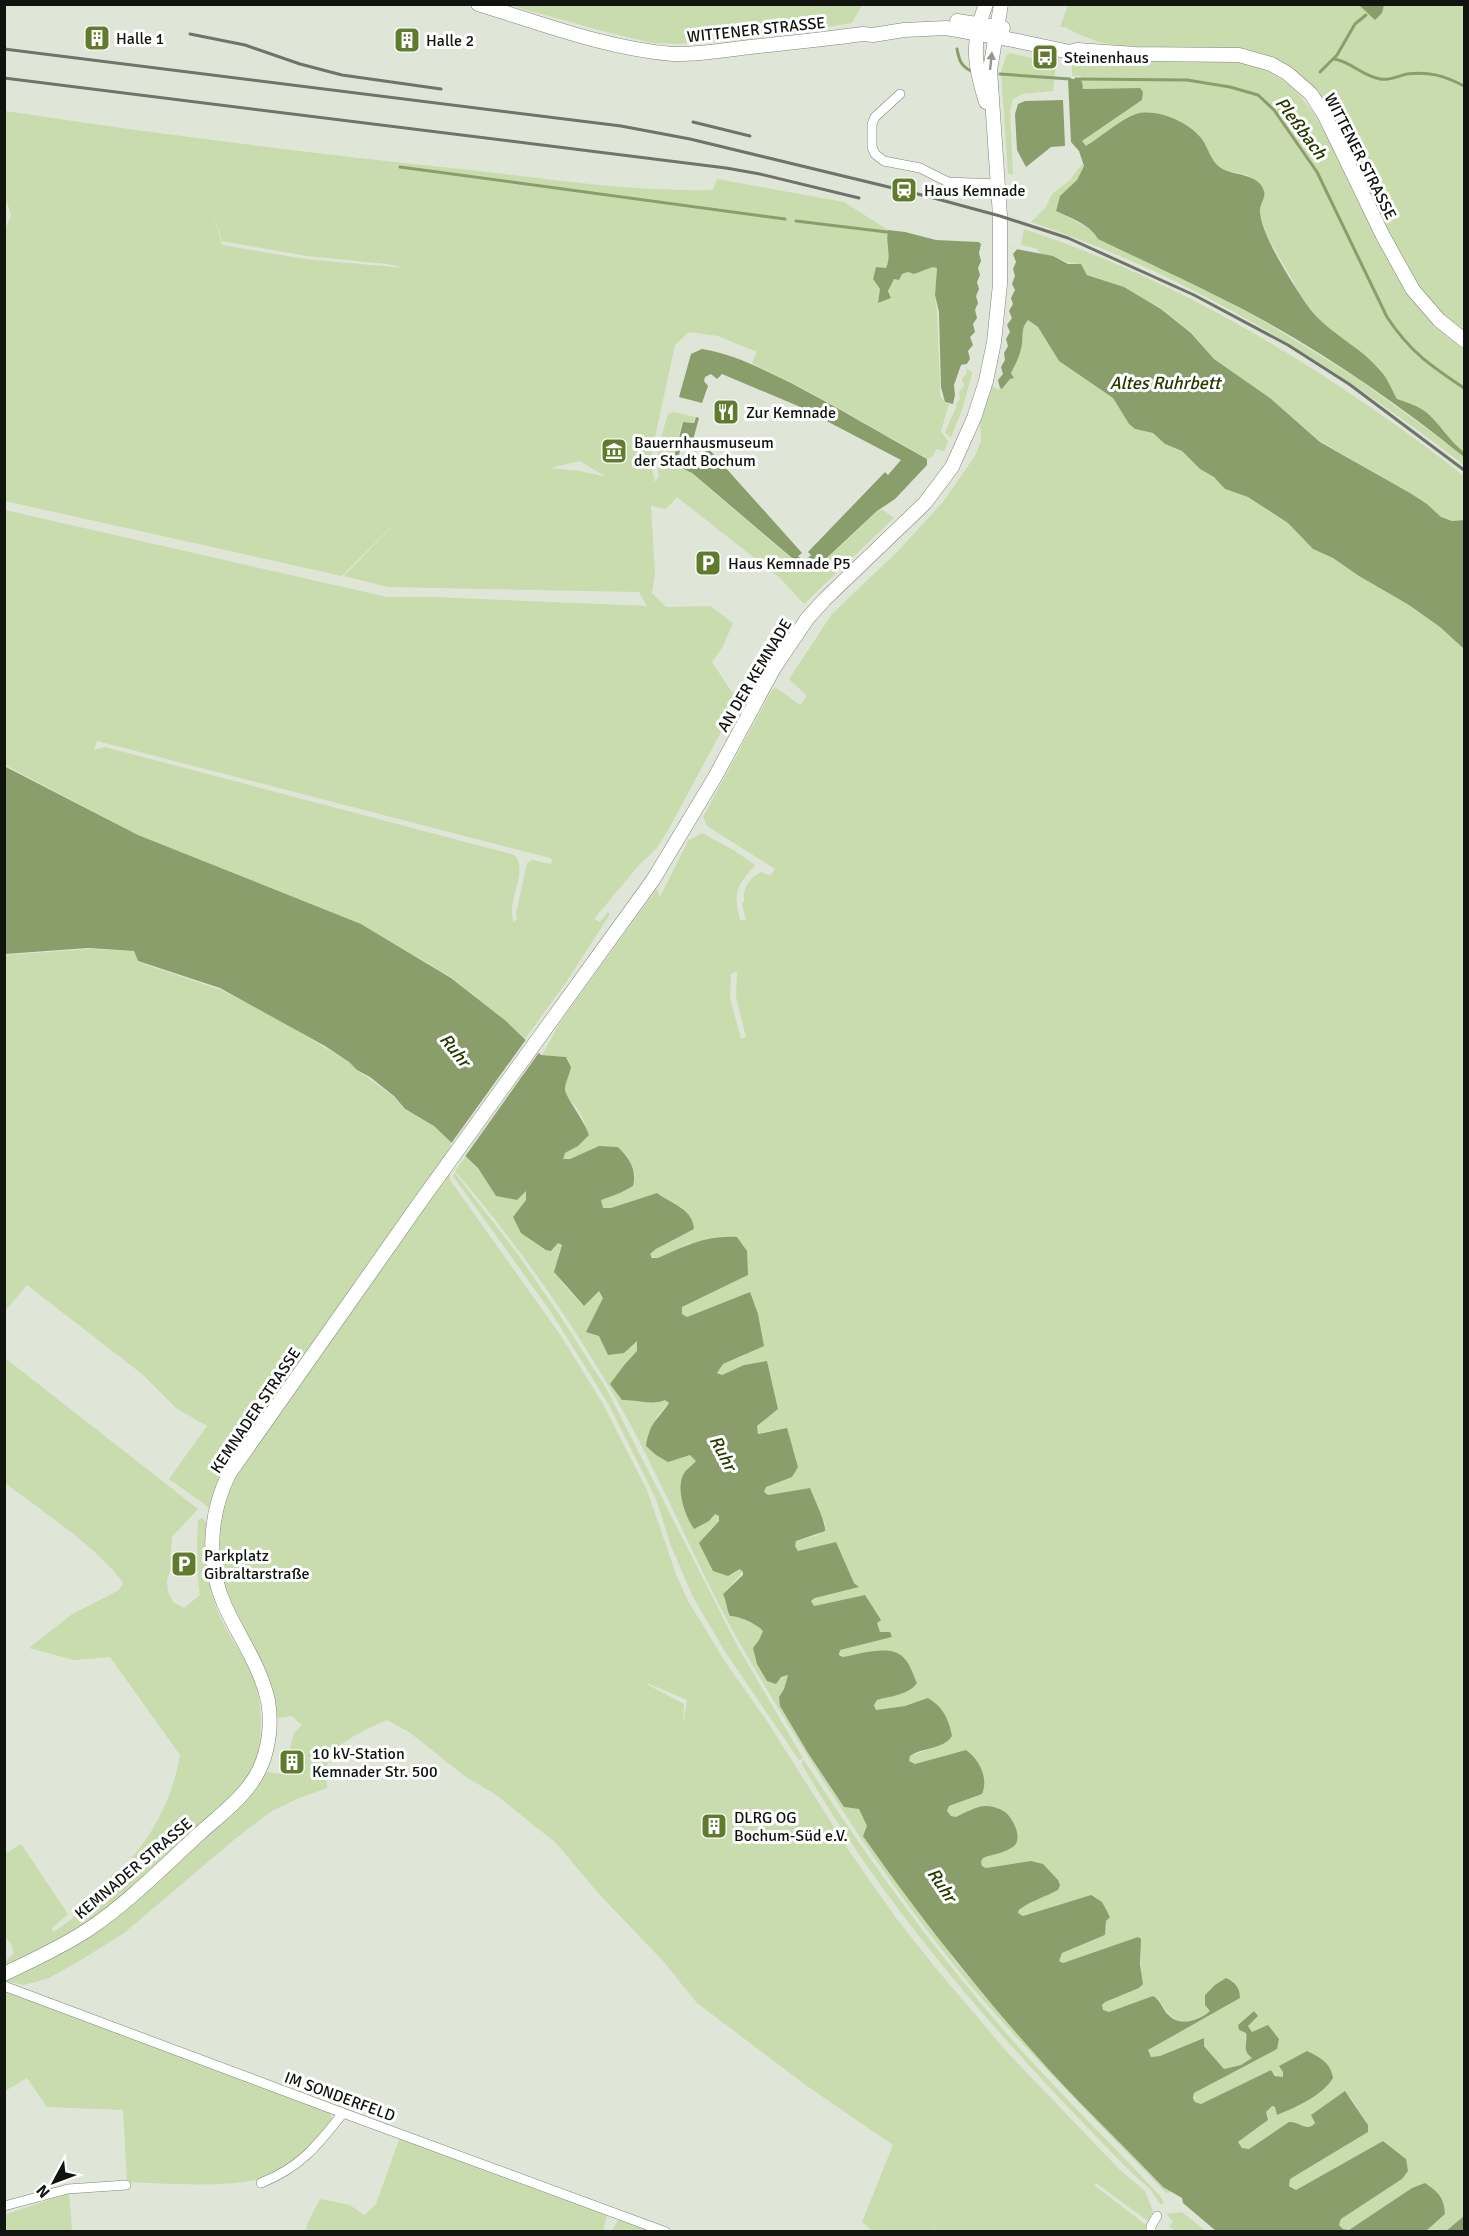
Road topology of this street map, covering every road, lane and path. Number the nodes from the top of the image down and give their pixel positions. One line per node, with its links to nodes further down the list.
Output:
1 (478, 4): 4 (main road, WITTENER STRASSE)
2 (986, 4): 4 (main road)
3 (1001, 4): 5 (main road, AN DER KEMNADE)
4 (977, 29): 5 (main road, WITTENER STRASSE); 7 (main road, AN DER KEMNADE)
5 (997, 32): 7 (main road, AN DER KEMNADE, one-way to 5); 9 (main road, WITTENER STRASSE)
6 (900, 94): 8 (street)
7 (993, 127): 8 (main road, AN DER KEMNADE)
8 (998, 184): 10 (main road, AN DER KEMNADE)
9 (1464, 340)
10 (554, 1017): 11 (main road, KEMNADER STRASSE)
11 (4, 1974)
12 (4, 1986): 13 (street, IM SONDERFELD)
13 (343, 2113): 14 (street); 18 (street, IM SONDERFELD)
14 (261, 2183)
15 (126, 2185): 16 (street)
16 (4, 2206)
17 (1157, 2216): 19 (street)
18 (666, 2232)
19 (1151, 2232)

